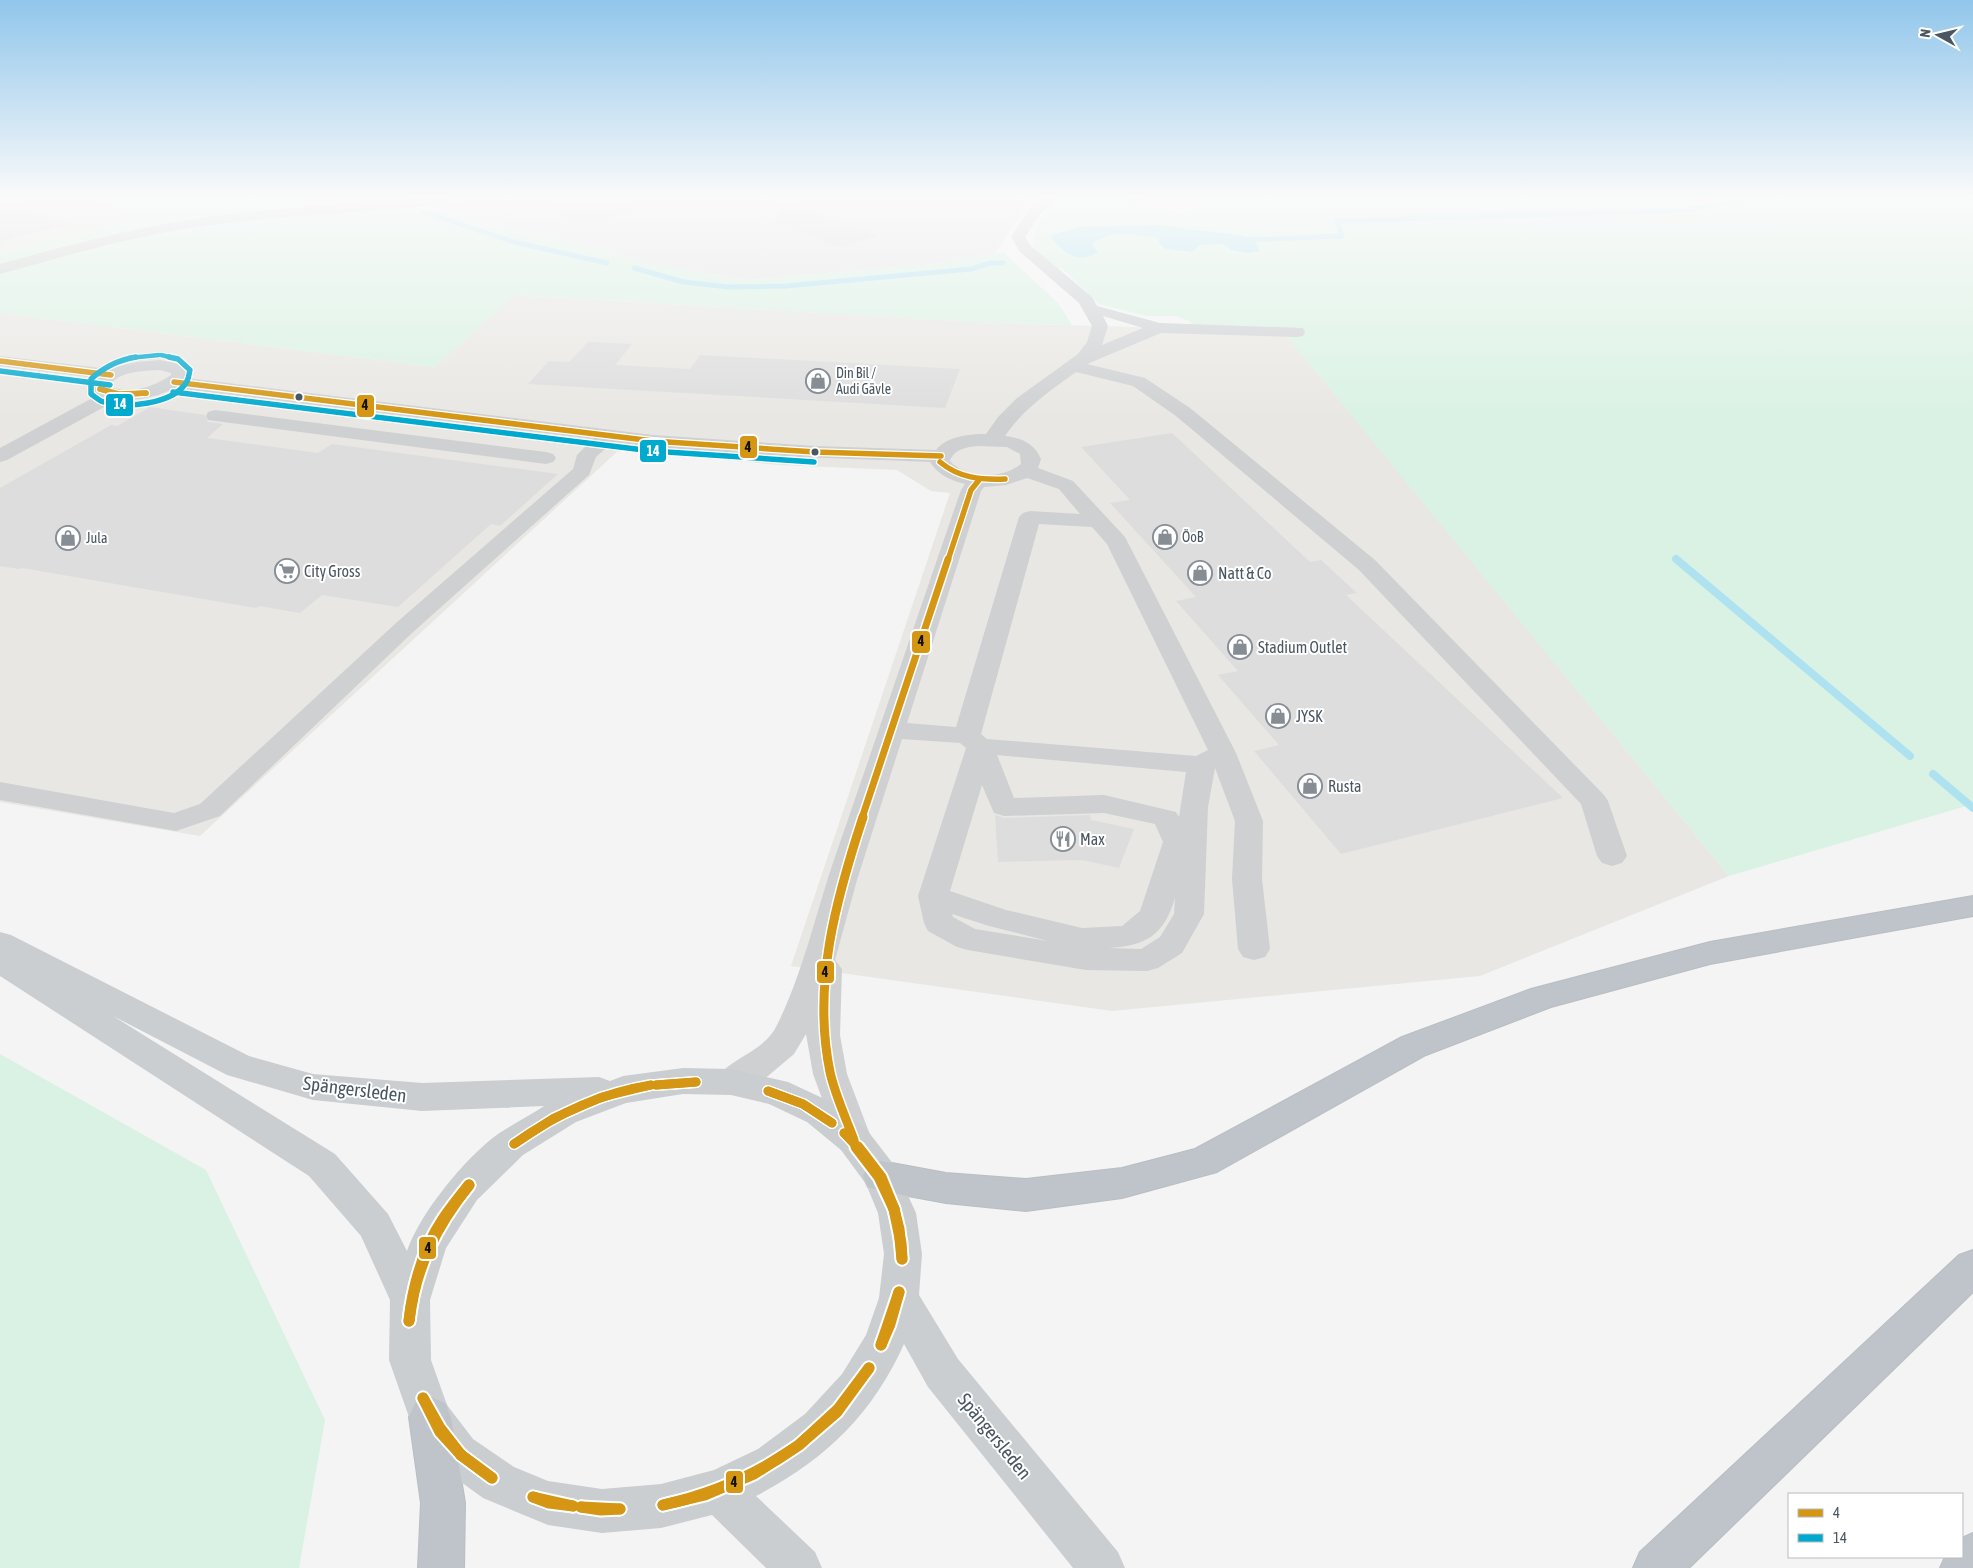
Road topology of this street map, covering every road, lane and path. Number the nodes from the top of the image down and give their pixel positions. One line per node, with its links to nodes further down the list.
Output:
1 (1053, 272): 2 (street)
2 (1093, 310): 3 (street); 6 (street)
3 (1159, 328): 4 (street); 6 (street)
4 (1297, 332)
5 (0, 361): 7 (street)
6 (1078, 362): 14 (street); 25 (street)
7 (111, 375): 8 (street); 9 (street)
8 (174, 382): 9 (street); 10 (street)
9 (114, 394): 15 (street)
10 (361, 405): 12 (street); 13 (street)
11 (215, 416): 12 (street)
12 (324, 430): 17 (street)
13 (609, 436): 16 (street); 24 (street)
14 (992, 440): 16 (street); 18 (street)
15 (0, 456)
16 (941, 456): 19 (street)
17 (546, 458)
18 (1025, 471): 19 (street); 20 (street)
19 (979, 480): 21 (street)
20 (1099, 521): 22 (street); 23 (street)
21 (893, 730): 22 (street); 28 (street)
22 (973, 741): 23 (street); 26 (street); 26 (street)
23 (1212, 759): 26 (street); 30 (street)
24 (0, 791)
25 (1612, 856)
26 (934, 896)
27 (1973, 906): 35 (highway)
28 (830, 934): 32 (street); 34 (street)
29 (0, 943): 33 (main road, Spängersleden)
30 (1254, 949)
31 (0, 963): 38 (main road)
32 (731, 1082): 33 (main road); 34 (main road)
33 (623, 1090): 38 (main road)
34 (854, 1140): 35 (main road)
35 (882, 1176): 37 (main road)
36 (1973, 1267): 45 (highway)
37 (898, 1298): 40 (main road); 44 (main road, Spängersleden)
38 (410, 1300): 39 (main road)
39 (430, 1417): 40 (main road); 42 (highway)
40 (719, 1491): 43 (main road)
41 (1973, 1556): 46 (highway)
42 (441, 1568)
43 (799, 1568)
44 (1102, 1568)
45 (1656, 1568)
46 (1963, 1568)

